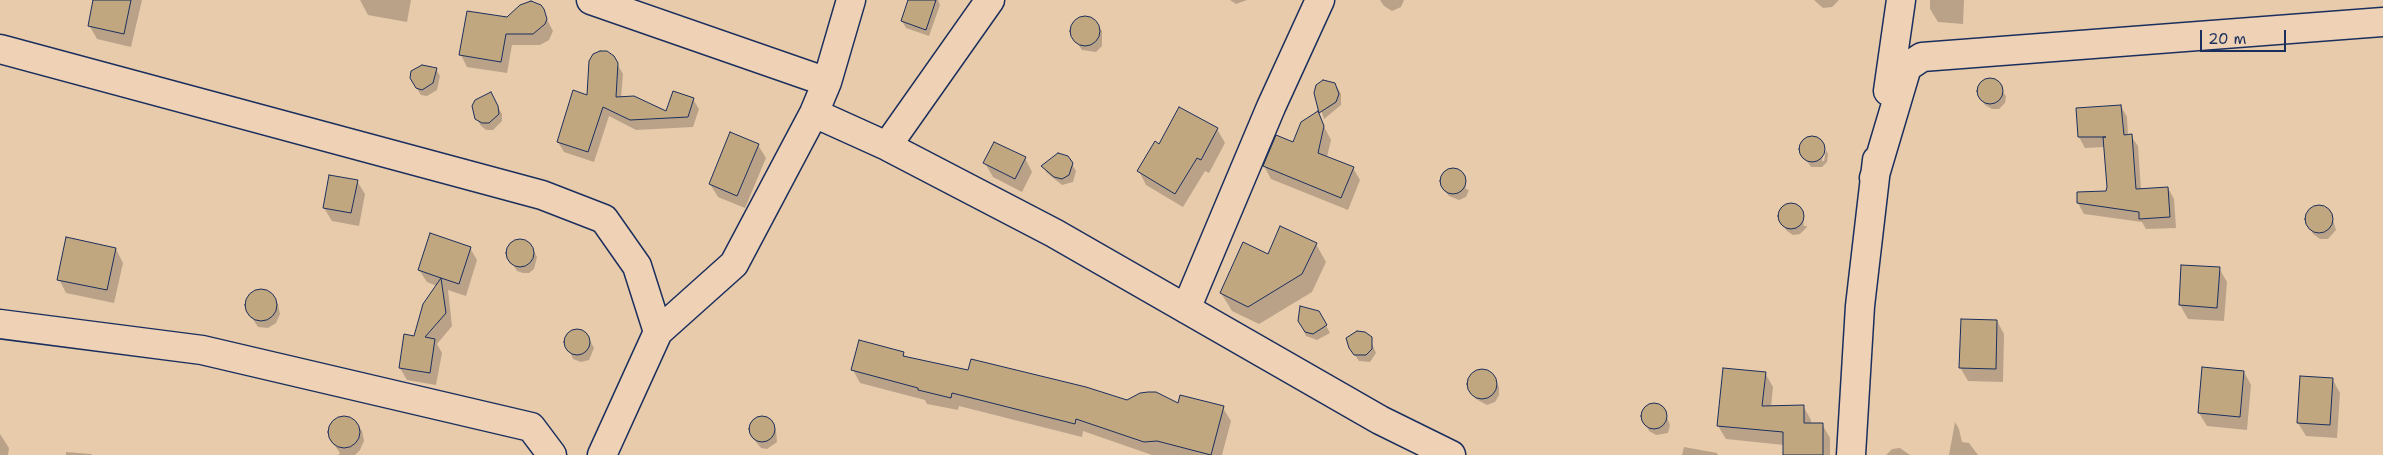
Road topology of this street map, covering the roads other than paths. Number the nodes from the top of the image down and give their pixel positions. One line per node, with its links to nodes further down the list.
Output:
1 (591, 0): 8 (street)
2 (851, 0): 8 (street)
3 (990, 0): 10 (street)
4 (1320, 0): 12 (street)
5 (1901, 0): 11 (street)
6 (2383, 22): 11 (street)
7 (0, 49): 14 (street)
8 (826, 82): 9 (street)
9 (814, 113): 10 (street); 14 (street)
10 (887, 146): 12 (street)
11 (1874, 178): 18 (street)
12 (1186, 309): 17 (street)
13 (0, 324): 15 (street)
14 (658, 332): 16 (street)
15 (552, 455)
16 (602, 455)
17 (1450, 455)
18 (1851, 455)

